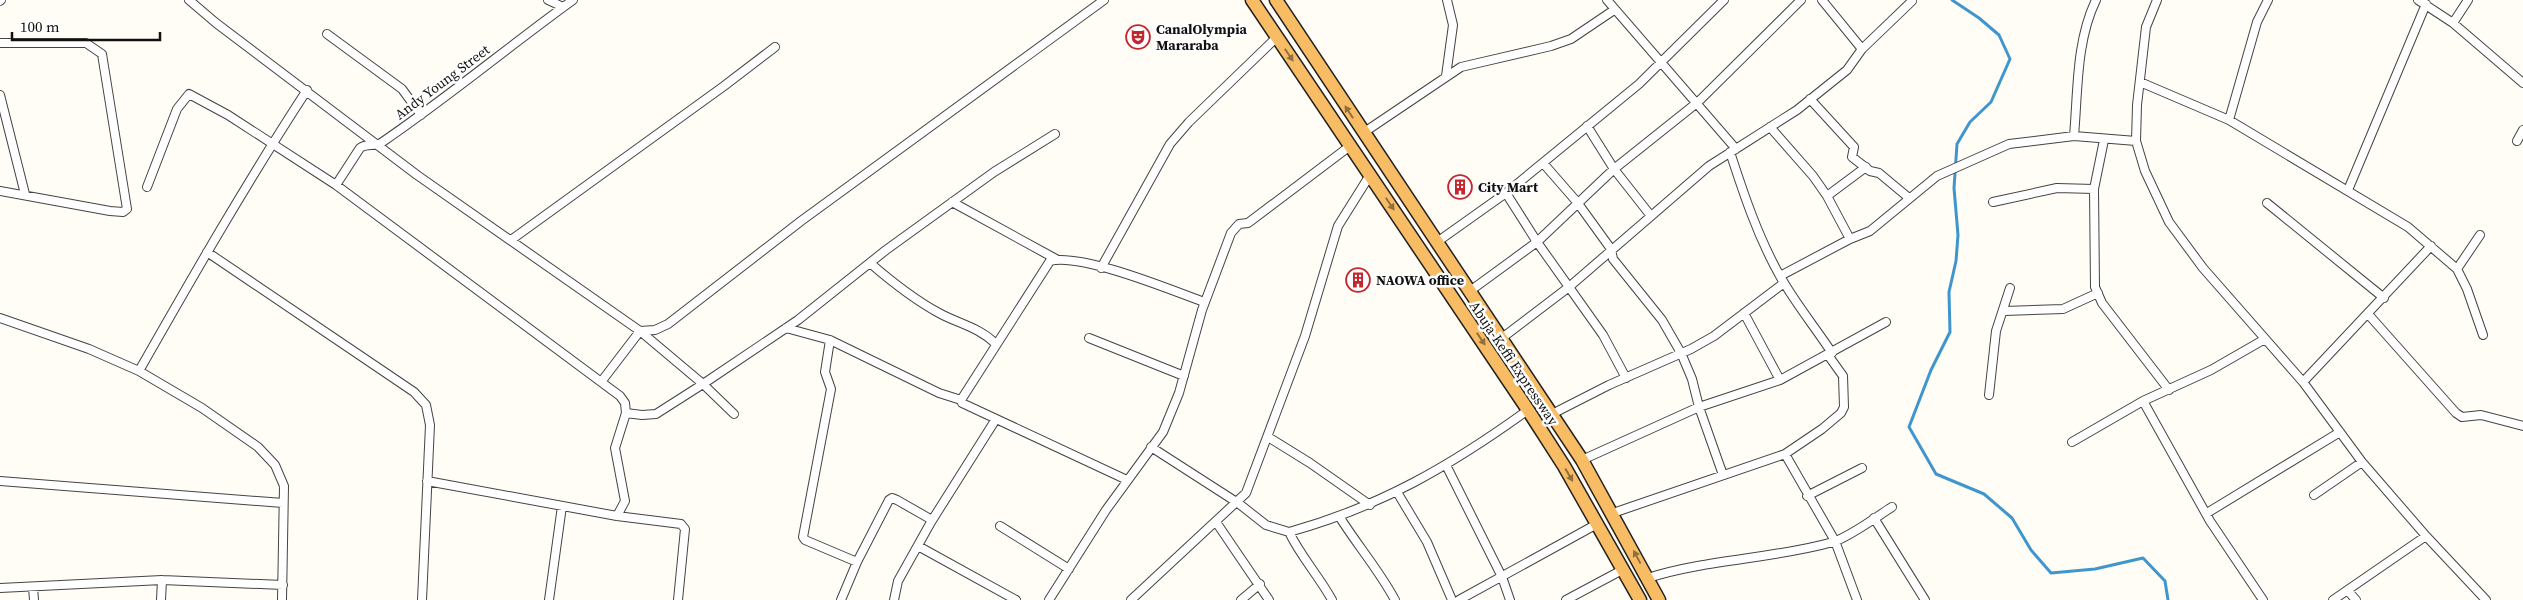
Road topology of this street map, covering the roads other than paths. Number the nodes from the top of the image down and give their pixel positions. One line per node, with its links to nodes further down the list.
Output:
1 (189, 0): 30 (street)
2 (548, 0): 18 (street)
3 (572, 0): 18 (street, Andy Young Street)
4 (1104, 0): 92 (street)
5 (1252, 0): 22 (highway, Abuja-Keffi Expressway)
6 (1276, 0): 39 (highway, Abuja-Keffi Expressway, one-way to 6)
7 (1447, 0): 27 (street)
8 (1607, 0): 19 (street)
9 (1724, 0): 26 (street)
10 (1801, 0): 33 (street)
11 (1822, 0): 25 (street)
12 (2096, 0): 41 (street)
13 (2156, 0): 28 (street)
14 (2268, 0): 35 (street)
15 (2468, 0): 20 (street)
16 (1912, 1): 25 (street)
17 (2422, 2): 20 (street); 56 (street)
18 (563, 7): 34 (street, Andy Young Street)
19 (1614, 10): 26 (street); 27 (street)
20 (2453, 23): 29 (street)
21 (327, 34): 34 (street)
22 (1277, 37): 47 (highway, Abuja-Keffi Expressway, one-way to 47); 77 (street)
23 (0, 44): 59 (street)
24 (775, 47): 69 (street)
25 (1862, 49): 32 (street)
26 (1662, 63): 33 (street); 36 (street)
27 (1446, 76): 39 (street)
28 (2140, 82): 35 (street); 43 (street)
29 (2523, 83)
30 (307, 90): 45 (street); 46 (street)
31 (0, 96): 59 (street)
32 (1810, 99): 37 (street); 50 (street)
33 (1698, 102): 48 (street); 51 (street)
34 (421, 115): 46 (street, Andy Young Street)
35 (2229, 120): 56 (street)
36 (1587, 126): 49 (street); 51 (street)
37 (1770, 127): 48 (street); 60 (street)
38 (2523, 130): 44 (street)
39 (1363, 133): 70 (highway, Abuja-Keffi Expressway)
40 (1055, 134): 62 (street)
41 (2074, 136): 42 (street); 61 (street)
42 (2104, 140): 43 (street); 55 (street)
43 (2136, 141): 96 (street)
44 (2517, 141)
45 (273, 143): 53 (street); 54 (street); 74 (street)
46 (378, 145): 53 (street, Andy Young Street); 69 (street)
47 (1350, 146): 52 (highway, Abuja-Keffi Expressway); 85 (street)
48 (1733, 150): 66 (street); 79 (street)
49 (1543, 163): 58 (street); 63 (street)
50 (1866, 168): 60 (street); 61 (street)
51 (1614, 170): 63 (street); 66 (street)
52 (1370, 175): 113 (highway, Abuja-Keffi Expressway, one-way to 113); 120 (street)
53 (336, 185): 105 (street)
54 (147, 187)
55 (2094, 189): 64 (street); 83 (street)
56 (2348, 190): 72 (street)
57 (0, 191): 59 (street)
58 (1506, 193): 70 (street); 71 (street)
59 (25, 194)
60 (1827, 196): 68 (street)
61 (1909, 198): 68 (street)
62 (952, 202): 75 (street); 76 (street)
63 (1577, 202): 71 (street); 73 (street)
64 (1993, 202)
65 (2267, 203): 84 (street)
66 (1651, 216): 73 (street)
67 (2480, 235): 78 (street)
68 (1850, 239): 79 (street)
69 (511, 240): 92 (street)
70 (1437, 242): 82 (highway, Abuja-Keffi Expressway)
71 (1537, 242): 80 (street); 82 (street)
72 (2431, 246): 78 (street); 84 (street)
73 (1612, 249): 80 (street); 99 (street)
74 (207, 252): 101 (street); 131 (street)
75 (1056, 259): 77 (street); 98 (street)
76 (870, 263): 91 (street); 98 (street)
77 (1101, 268): 85 (street)
78 (2457, 269): 93 (street)
79 (1782, 280): 87 (street); 100 (street)
80 (1569, 286): 95 (street); 103 (street)
81 (2010, 288): 86 (street)
82 (1470, 291): 95 (highway, Abuja-Keffi Expressway)
83 (2098, 294): 86 (street); 108 (street)
84 (2384, 298): 88 (street)
85 (1204, 302): 102 (street)
86 (2004, 311): 109 (street)
87 (1744, 313): 99 (street); 104 (street)
88 (2368, 314): 106 (street); 118 (street)
89 (0, 318): 101 (street)
90 (1886, 322): 100 (street)
91 (786, 328): 97 (street); 107 (street)
92 (640, 331): 105 (street); 107 (street)
93 (2483, 334)
94 (1089, 338): 102 (street)
95 (1502, 338): 116 (highway, Abuja-Keffi Expressway)
96 (2265, 339): 106 (street); 108 (street)
97 (830, 340): 110 (street); 153 (street)
98 (996, 344): 110 (street)
99 (1681, 353): 103 (street); 112 (street)
100 (1830, 354): 104 (street); 123 (street)
101 (139, 371): 135 (street)
102 (1184, 376): 122 (street)
103 (1626, 378): 116 (street)
104 (1780, 380): 112 (street)
105 (601, 382): 114 (street)
106 (2303, 382): 119 (street)
107 (703, 384): 114 (street); 115 (street)
108 (2169, 390): 111 (street)
109 (1989, 395)
110 (960, 400): 117 (street)
111 (2143, 401): 121 (street); 141 (street)
112 (1699, 407): 124 (street); 128 (street)
113 (1528, 410): 126 (street); 147 (highway, Abuja-Keffi Expressway, one-way to 147)
114 (626, 413): 142 (street)
115 (734, 414)
116 (1552, 414): 124 (highway, Abuja-Keffi Expressway)
117 (996, 419): 129 (street); 145 (street)
118 (2523, 426)
119 (2340, 432): 125 (street); 141 (street)
120 (1268, 437): 136 (street); 137 (street)
121 (2072, 442)
122 (1151, 447): 129 (street); 136 (street)
123 (1784, 454): 128 (street); 134 (street)
124 (1582, 460): 140 (highway, Abuja-Keffi Expressway)
125 (2362, 462): 133 (street); 150 (street)
126 (1446, 466): 132 (street); 156 (street)
127 (1862, 468): 134 (street)
128 (1723, 474): 140 (street)
129 (1127, 480): 154 (street)
130 (0, 481): 135 (street)
131 (427, 482): 138 (street); 167 (street)
132 (1397, 492): 137 (street); 179 (street)
133 (2314, 495)
134 (1807, 496): 151 (street)
135 (283, 503): 160 (street)
136 (1238, 503): 146 (street); 149 (street)
137 (1370, 505): 143 (street)
138 (562, 506): 142 (street); 168 (street)
139 (1892, 506): 144 (street)
140 (1613, 513): 157 (highway, Abuja-Keffi Expressway, one-way to 140)
141 (2207, 513): 187 (street)
142 (617, 516): 169 (street)
143 (1339, 516): 149 (street); 178 (street)
144 (1874, 518): 151 (street); 186 (street)
145 (932, 520): 152 (street); 153 (street)
146 (1216, 522): 159 (street); 174 (street)
147 (1597, 524): 155 (highway, Abuja-Keffi Expressway); 156 (street)
148 (1000, 526): 154 (street)
149 (1289, 532): 177 (street)
150 (2426, 536): 163 (street); 190 (street)
151 (1835, 541): 157 (street); 185 (street)
152 (918, 546): 171 (street); 172 (street)
153 (857, 562): 170 (street)
154 (1069, 569): 173 (street)
155 (1624, 569): 182 (street); 183 (highway, Abuja-Keffi Expressway)
156 (1502, 577): 180 (street); 181 (street)
157 (1648, 578): 184 (highway, Abuja-Keffi Expressway)
158 (162, 580): 160 (street); 161 (street); 165 (street)
159 (1260, 584): 175 (street); 176 (street)
160 (283, 585): 166 (street)
161 (33, 587): 162 (street); 164 (street)
162 (0, 588)
163 (2348, 591): 188 (street); 189 (street)
164 (34, 600)
165 (160, 600)
166 (282, 600)
167 (422, 600)
168 (549, 600)
169 (678, 600)
170 (841, 600)
171 (894, 600)
172 (1016, 600)
173 (1049, 600)
174 (1131, 600)
175 (1241, 600)
176 (1269, 600)
177 (1332, 600)
178 (1395, 600)
179 (1452, 600)
180 (1459, 600)
181 (1510, 600)
182 (1566, 600)
183 (1640, 600)
184 (1659, 600)
185 (1857, 600)
186 (1924, 600)
187 (2263, 600)
188 (2333, 600)
189 (2356, 600)
190 (2486, 600)

